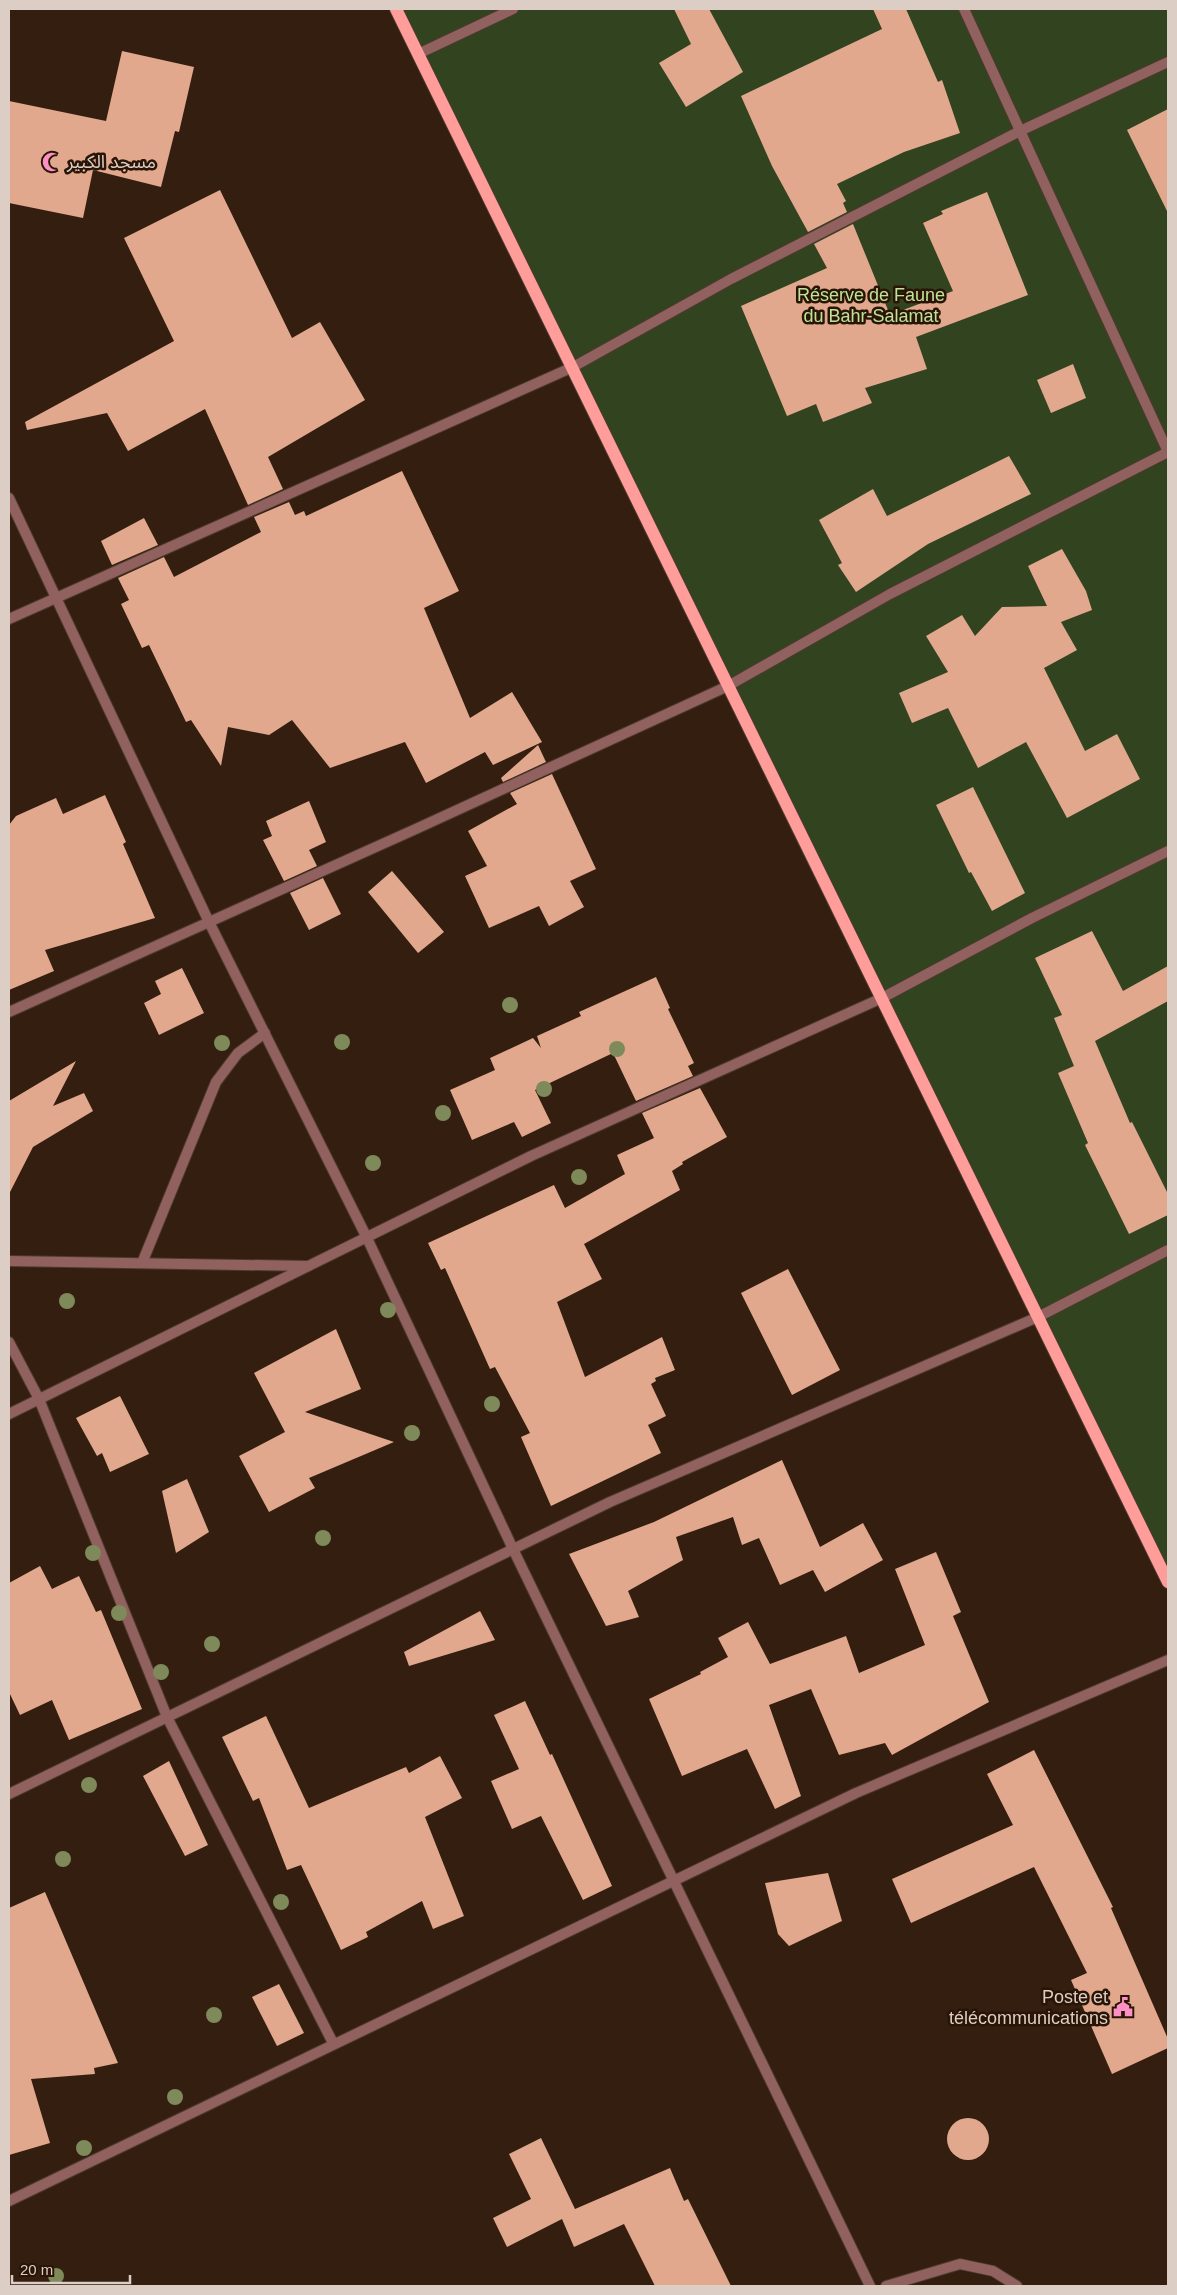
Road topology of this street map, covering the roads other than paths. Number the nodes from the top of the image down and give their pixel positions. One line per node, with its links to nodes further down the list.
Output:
1 (396, 9): 4 (main road)
2 (513, 9): 4 (street)
3 (964, 9): 6 (street)
4 (418, 54): 7 (main road)
5 (1168, 62): 6 (street)
6 (1020, 131): 7 (street); 11 (street)
7 (573, 368): 9 (street); 11 (main road)
8 (9, 498): 9 (street)
9 (55, 597): 10 (street); 13 (street)
10 (9, 619)
11 (728, 686): 13 (street); 14 (main road)
12 (1168, 851): 14 (street)
13 (209, 922): 15 (street); 16 (street)
14 (882, 998): 17 (street); 22 (main road)
15 (9, 1012)
16 (264, 1033): 17 (street); 20 (street)
17 (367, 1238): 21 (street); 26 (street)
18 (1168, 1250): 22 (street)
19 (9, 1261): 20 (street)
20 (142, 1263): 21 (street)
21 (310, 1266): 24 (street)
22 (1038, 1317): 26 (street); 27 (main road)
23 (9, 1342): 24 (street)
24 (39, 1399): 25 (street); 29 (street)
25 (9, 1414)
26 (513, 1548): 29 (street); 31 (street)
27 (1168, 1582)
28 (1168, 1660): 31 (street)
29 (168, 1717): 30 (street); 32 (street)
30 (9, 1794)
31 (673, 1882): 32 (street); 34 (street)
32 (333, 2043): 33 (street)
33 (9, 2201)
34 (870, 2286)
35 (886, 2286): 36 (street)
36 (1017, 2286)

